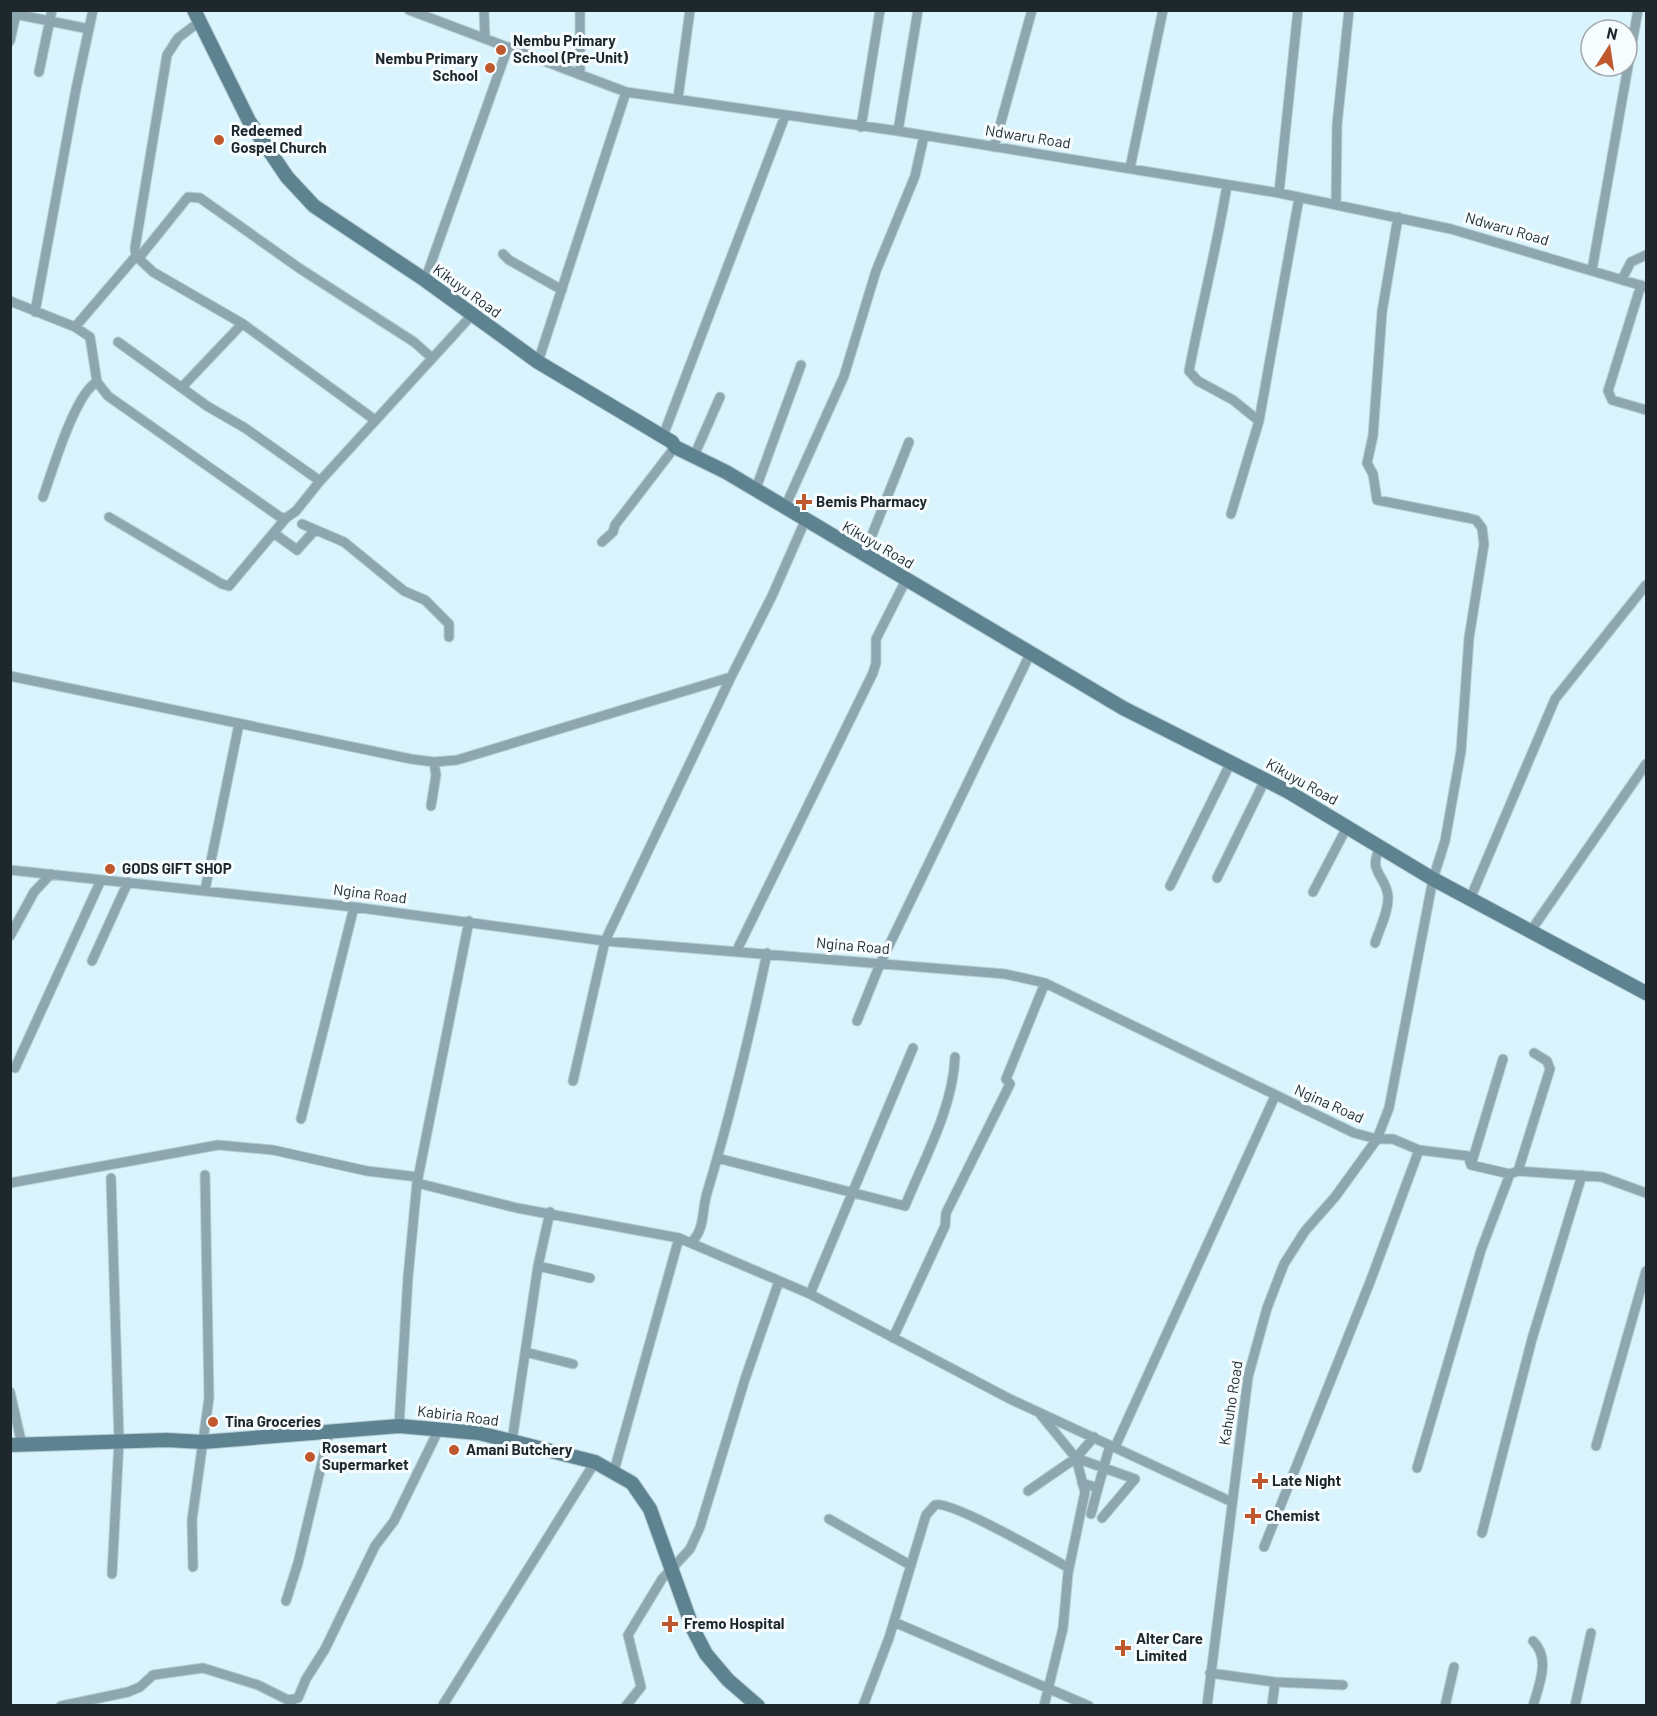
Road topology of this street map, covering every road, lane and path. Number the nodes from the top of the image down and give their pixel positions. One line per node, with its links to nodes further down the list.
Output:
1 (52, 10): 16 (street)
2 (93, 10): 17 (street)
3 (408, 10): 18 (street, Ndwaru Road)
4 (484, 10): 18 (street)
5 (580, 10): 22 (street)
6 (690, 10): 24 (street)
7 (880, 10): 26 (street)
8 (918, 10): 27 (street)
9 (1032, 10): 29 (street)
10 (1163, 10): 30 (street)
11 (1298, 10): 32 (street)
12 (1349, 10): 34 (street)
13 (1638, 10): 39 (street)
14 (14, 13): 16 (street); 19 (street)
15 (197, 16): 38 (street); 41 (main road, Kikuyu Road)
16 (49, 21): 17 (street); 21 (street)
17 (89, 29): 45 (street)
18 (484, 39): 20 (street, Ndwaru Road)
19 (10, 41)
20 (507, 47): 22 (street, Ndwaru Road); 41 (street)
21 (39, 72)
22 (580, 75): 23 (street, Ndwaru Road)
23 (626, 92): 24 (street, Ndwaru Road); 43 (street)
24 (678, 98): 25 (street, Ndwaru Road)
25 (785, 116): 26 (street, Ndwaru Road); 59 (street)
26 (861, 127): 27 (street, Ndwaru Road)
27 (898, 131): 28 (street, Ndwaru Road)
28 (924, 136): 29 (street, Ndwaru Road); 66 (street)
29 (993, 147): 30 (street, Ndwaru Road)
30 (1130, 168): 31 (street, Ndwaru Road)
31 (1227, 185): 32 (street, Ndwaru Road); 58 (street)
32 (1279, 193): 33 (street, Ndwaru Road)
33 (1299, 198): 34 (street, Ndwaru Road); 58 (street)
34 (1336, 205): 35 (street, Ndwaru Road)
35 (1398, 217): 39 (street, Ndwaru Road); 93 (street, Kahuho Road)
36 (503, 254): 43 (street)
37 (1647, 255): 40 (street)
38 (137, 257): 47 (street); 48 (street); 50 (street)
39 (1592, 270): 40 (street, Ndwaru Road)
40 (1622, 279): 42 (street, Ndwaru Road)
41 (425, 280): 46 (main road, Kikuyu Road)
42 (1644, 286): 56 (street)
43 (562, 290): 51 (street)
44 (10, 301): 45 (street)
45 (35, 312): 48 (street)
46 (471, 316): 50 (street); 51 (main road, Kikuyu Road)
47 (242, 324): 54 (street); 57 (street)
48 (75, 327): 53 (street)
49 (118, 342): 54 (street)
50 (432, 358): 57 (street)
51 (538, 362): 59 (main road, Kikuyu Road)
52 (801, 365): 64 (street)
53 (97, 382): 65 (street); 69 (street)
54 (183, 387): 63 (street)
55 (720, 397): 62 (street)
56 (1647, 410)
57 (375, 420): 63 (street)
58 (1259, 421): 67 (street)
59 (663, 436): 61 (main road, Kikuyu Road)
60 (909, 442): 75 (street)
61 (675, 447): 62 (main road, Kikuyu Road); 74 (street)
62 (694, 456): 64 (main road, Kikuyu Road)
63 (320, 481): 69 (street)
64 (755, 491): 66 (main road, Kikuyu Road)
65 (43, 497)
66 (785, 507): 70 (main road, Kikuyu Road)
67 (1231, 514)
68 (109, 517): 73 (street)
69 (286, 518): 73 (street)
70 (805, 521): 75 (main road, Kikuyu Road); 81 (street)
71 (303, 524): 72 (street)
72 (314, 531): 73 (street); 78 (street)
73 (274, 534)
74 (602, 542)
75 (864, 555): 76 (main road, Kikuyu Road)
76 (906, 580): 79 (main road, Kikuyu Road); 106 (street)
77 (1647, 585): 99 (street)
78 (449, 637)
79 (1030, 652): 84 (main road, Kikuyu Road); 109 (street)
80 (10, 676): 82 (street)
81 (731, 677): 83 (street); 104 (street)
82 (239, 724): 83 (street); 97 (street)
83 (434, 762): 87 (street)
84 (1231, 762): 86 (main road, Kikuyu Road); 96 (street)
85 (1647, 764): 102 (street)
86 (1265, 780): 88 (main road, Kikuyu Road); 92 (street)
87 (431, 806)
88 (1347, 827): 89 (main road, Kikuyu Road); 98 (street)
89 (1381, 847): 93 (main road, Kikuyu Road); 105 (street)
90 (10, 870): 91 (street, Ngina Road)
91 (51, 874): 94 (street, Ngina Road); 103 (street)
92 (1217, 878)
93 (1433, 879): 99 (main road, Kikuyu Road); 121 (street, Kahuho Road)
94 (101, 880): 95 (street, Ngina Road); 117 (street)
95 (128, 882): 97 (street, Ngina Road); 108 (street)
96 (1170, 886)
97 (205, 890): 100 (street, Ngina Road)
98 (1313, 892)
99 (1470, 898): 102 (main road, Kikuyu Road)
100 (354, 907): 101 (street, Ngina Road); 120 (street)
101 (469, 921): 104 (street, Ngina Road); 129 (street)
102 (1530, 932): 111 (main road, Kikuyu Road)
103 (10, 936)
104 (605, 941): 106 (street, Ngina Road); 118 (street)
105 (1376, 943)
106 (737, 950): 107 (street, Ngina Road)
107 (766, 953): 109 (street, Ngina Road); 123 (street)
108 (92, 962)
109 (880, 964): 110 (street, Ngina Road); 112 (street)
110 (1045, 983): 119 (street, Ngina Road); 141 (street)
111 (1647, 993)
112 (857, 1021)
113 (913, 1048): 131 (street)
114 (1534, 1053): 125 (street)
115 (955, 1057): 131 (street)
116 (1503, 1059): 124 (street)
117 (15, 1068)
118 (573, 1081)
119 (1275, 1096): 121 (street, Ngina Road); 154 (street)
120 (301, 1119)
121 (1377, 1139): 122 (street, Ngina Road); 164 (street, Kahuho Road)
122 (1419, 1150): 124 (street, Ngina Road); 169 (street)
123 (717, 1158): 131 (street); 135 (street)
124 (1471, 1165): 125 (street, Ngina Road)
125 (1514, 1173): 127 (street, Ngina Road); 158 (street)
126 (205, 1175): 152 (street)
127 (1582, 1175): 132 (street, Ngina Road); 168 (street)
128 (111, 1178): 150 (street)
129 (417, 1180): 130 (street); 133 (street); 146 (street)
130 (10, 1183)
131 (852, 1192): 140 (street)
132 (1647, 1193)
133 (550, 1212): 134 (street); 136 (street)
134 (679, 1238): 135 (street); 160 (street)
135 (691, 1243): 139 (street)
136 (538, 1266): 138 (street); 142 (street)
137 (1647, 1271): 155 (street)
138 (590, 1278)
139 (779, 1281): 140 (street); 172 (street)
140 (810, 1294): 141 (street)
141 (893, 1338): 145 (street)
142 (525, 1352): 143 (street); 151 (street)
143 (573, 1364)
144 (10, 1392): 153 (street)
145 (1039, 1412): 149 (street); 156 (street)
146 (399, 1426): 147 (main road, Kabiria Road); 148 (main road, Kabiria Road)
147 (439, 1429): 151 (main road, Kabiria Road); 184 (street)
148 (329, 1433): 152 (main road, Kabiria Road); 175 (street)
149 (1094, 1437): 154 (street); 156 (street)
150 (119, 1441): 152 (main road, Kabiria Road); 153 (main road, Kabiria Road); 174 (street)
151 (512, 1441): 157 (main road, Kabiria Road)
152 (203, 1442): 171 (street)
153 (16, 1445)
154 (1113, 1446): 159 (street); 164 (street)
155 (1596, 1446)
156 (1076, 1458): 159 (street); 161 (street); 163 (street)
157 (595, 1462): 160 (main road, Kabiria Road); 185 (street)
158 (1418, 1468)
159 (1103, 1469): 162 (street); 166 (street)
160 (614, 1471): 172 (main road, Kabiria Road)
161 (1082, 1483): 162 (street); 173 (street)
162 (1098, 1488): 165 (street)
163 (1028, 1491)
164 (1232, 1503): 180 (street, Kahuho Road)
165 (1091, 1514)
166 (1101, 1518)
167 (829, 1519): 170 (street)
168 (1482, 1533)
169 (1264, 1547)
170 (910, 1565): 173 (street); 176 (street)
171 (193, 1567)
172 (672, 1567): 187 (street); 188 (main road, Kabiria Road)
173 (1069, 1568): 183 (street)
174 (112, 1574)
175 (286, 1600)
176 (894, 1622): 183 (street); 189 (street)
177 (1592, 1633): 196 (street)
178 (1533, 1641): 195 (street)
179 (1454, 1668): 194 (street)
180 (1209, 1673): 181 (street); 192 (street, Kahuho Road)
181 (1275, 1683): 182 (street); 193 (street)
182 (1343, 1685)
183 (1047, 1686): 190 (street); 191 (street)
184 (290, 1703): 186 (street)
185 (444, 1705)
186 (61, 1706)
187 (626, 1706)
188 (758, 1706)
189 (863, 1706)
190 (1044, 1706)
191 (1089, 1706)
192 (1207, 1706)
193 (1272, 1706)
194 (1445, 1706)
195 (1533, 1706)
196 (1575, 1706)

